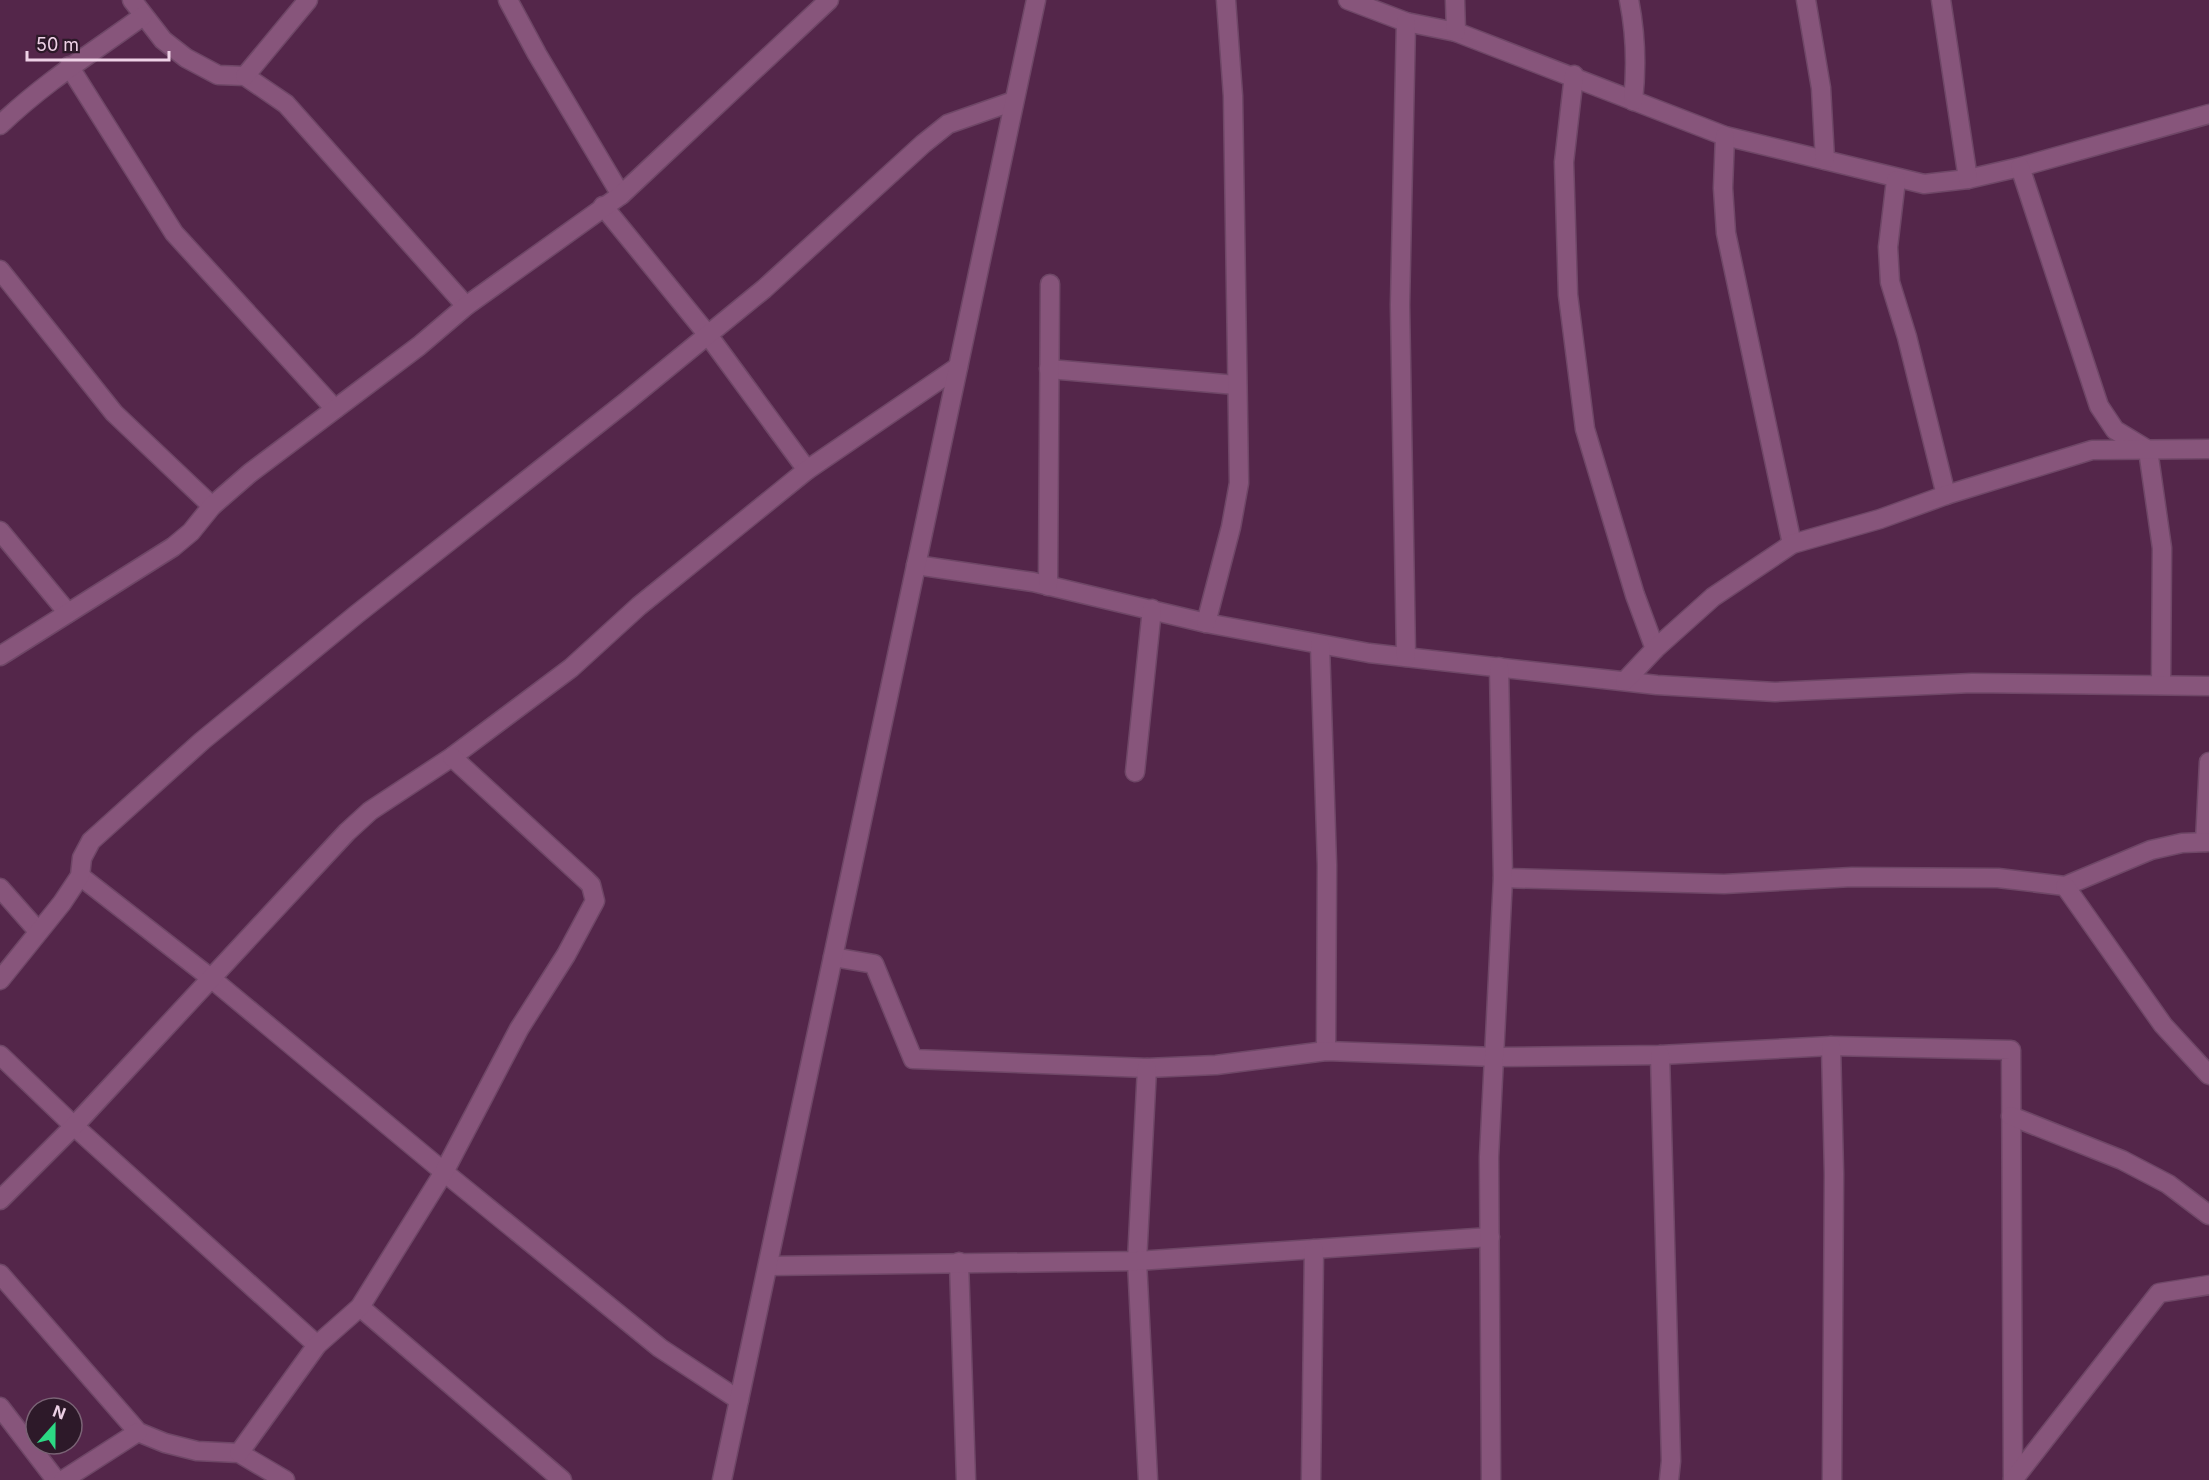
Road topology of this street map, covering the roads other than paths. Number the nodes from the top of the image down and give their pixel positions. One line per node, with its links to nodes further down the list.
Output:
1 (132, 0): 12 (street)
2 (308, 0): 17 (street)
3 (508, 0): 27 (street)
4 (829, 0): 27 (street)
5 (1036, 0): 18 (street)
6 (1226, 0): 35 (street)
7 (1348, 0): 13 (street)
8 (1455, 0): 14 (street)
9 (1629, 0): 19 (street)
10 (1806, 0): 23 (street)
11 (1941, 0): 25 (street)
12 (143, 16): 15 (street); 17 (street)
13 (1406, 22): 14 (street); 52 (street)
14 (1456, 32): 16 (street)
15 (69, 66): 21 (street); 36 (street)
16 (1574, 75): 19 (street); 50 (street)
17 (245, 76): 31 (street)
18 (1014, 101): 32 (street); 33 (street)
19 (1633, 101): 22 (street)
20 (2209, 114): 24 (street)
21 (0, 125)
22 (1725, 136): 23 (street); 43 (street)
23 (1825, 160): 26 (street)
24 (2020, 167): 25 (street); 38 (street)
25 (1968, 179): 26 (street)
26 (1896, 180): 40 (street)
27 (621, 195): 28 (street)
28 (603, 206): 31 (street); 32 (street)
29 (0, 270): 41 (street)
30 (1050, 284): 34 (street)
31 (466, 306): 36 (street)
32 (708, 335): 39 (street); 61 (street)
33 (958, 367): 39 (street); 44 (street)
34 (1049, 369): 35 (street); 45 (street)
35 (1236, 385): 48 (street)
36 (335, 409): 41 (street)
37 (2209, 449): 38 (street)
38 (2148, 450): 40 (street); 55 (street)
39 (807, 470): 57 (street)
40 (1946, 495): 43 (street)
41 (212, 506): 47 (street)
42 (0, 531): 47 (street)
43 (1792, 544): 50 (street)
44 (916, 565): 45 (street); 66 (street)
45 (1048, 586): 46 (street)
46 (1152, 609): 48 (street); 59 (street)
47 (68, 613): 51 (street)
48 (1206, 623): 49 (street)
49 (1320, 645): 52 (street); 70 (street)
50 (1655, 649): 54 (street)
51 (0, 656)
52 (1406, 657): 53 (street)
53 (1499, 667): 54 (street); 62 (street)
54 (1625, 681): 55 (street)
55 (2161, 685): 56 (street)
56 (2209, 686)
57 (452, 757): 67 (street); 78 (street)
58 (2209, 762): 60 (street)
59 (1135, 771)
60 (2207, 842): 63 (street)
61 (80, 876): 65 (street); 67 (street)
62 (1503, 878): 63 (street); 73 (street)
63 (2065, 886): 75 (street)
64 (0, 888): 65 (street)
65 (39, 931): 68 (street)
66 (833, 957): 74 (street); 85 (street)
67 (213, 979): 77 (street); 78 (street)
68 (0, 980)
69 (1831, 1046): 72 (street); 76 (street); 104 (street)
70 (1326, 1051): 73 (street); 74 (street)
71 (0, 1055): 77 (street)
72 (1660, 1055): 73 (street); 103 (street)
73 (1496, 1058): 81 (street)
74 (1147, 1068): 83 (street)
75 (2209, 1075)
76 (2011, 1116): 80 (street); 105 (street)
77 (74, 1126): 79 (street); 89 (street)
78 (444, 1172): 88 (street); 90 (street)
79 (0, 1200)
80 (2209, 1215)
81 (1490, 1237): 82 (street); 102 (street)
82 (1314, 1249): 83 (street); 101 (street)
83 (1137, 1261): 84 (street); 100 (street)
84 (959, 1262): 85 (street); 99 (street)
85 (768, 1266): 90 (street)
86 (0, 1274): 92 (street)
87 (2209, 1285): 105 (street)
88 (360, 1307): 89 (street); 97 (street)
89 (316, 1345): 93 (street)
90 (740, 1400): 98 (street)
91 (0, 1407): 94 (street)
92 (138, 1432): 93 (street); 95 (street)
93 (239, 1454): 96 (street)
94 (56, 1480)
95 (63, 1480)
96 (285, 1480)
97 (562, 1480)
98 (722, 1480)
99 (966, 1480)
100 (1149, 1480)
101 (1311, 1480)
102 (1491, 1480)
103 (1669, 1480)
104 (1832, 1480)
105 (2013, 1480)

